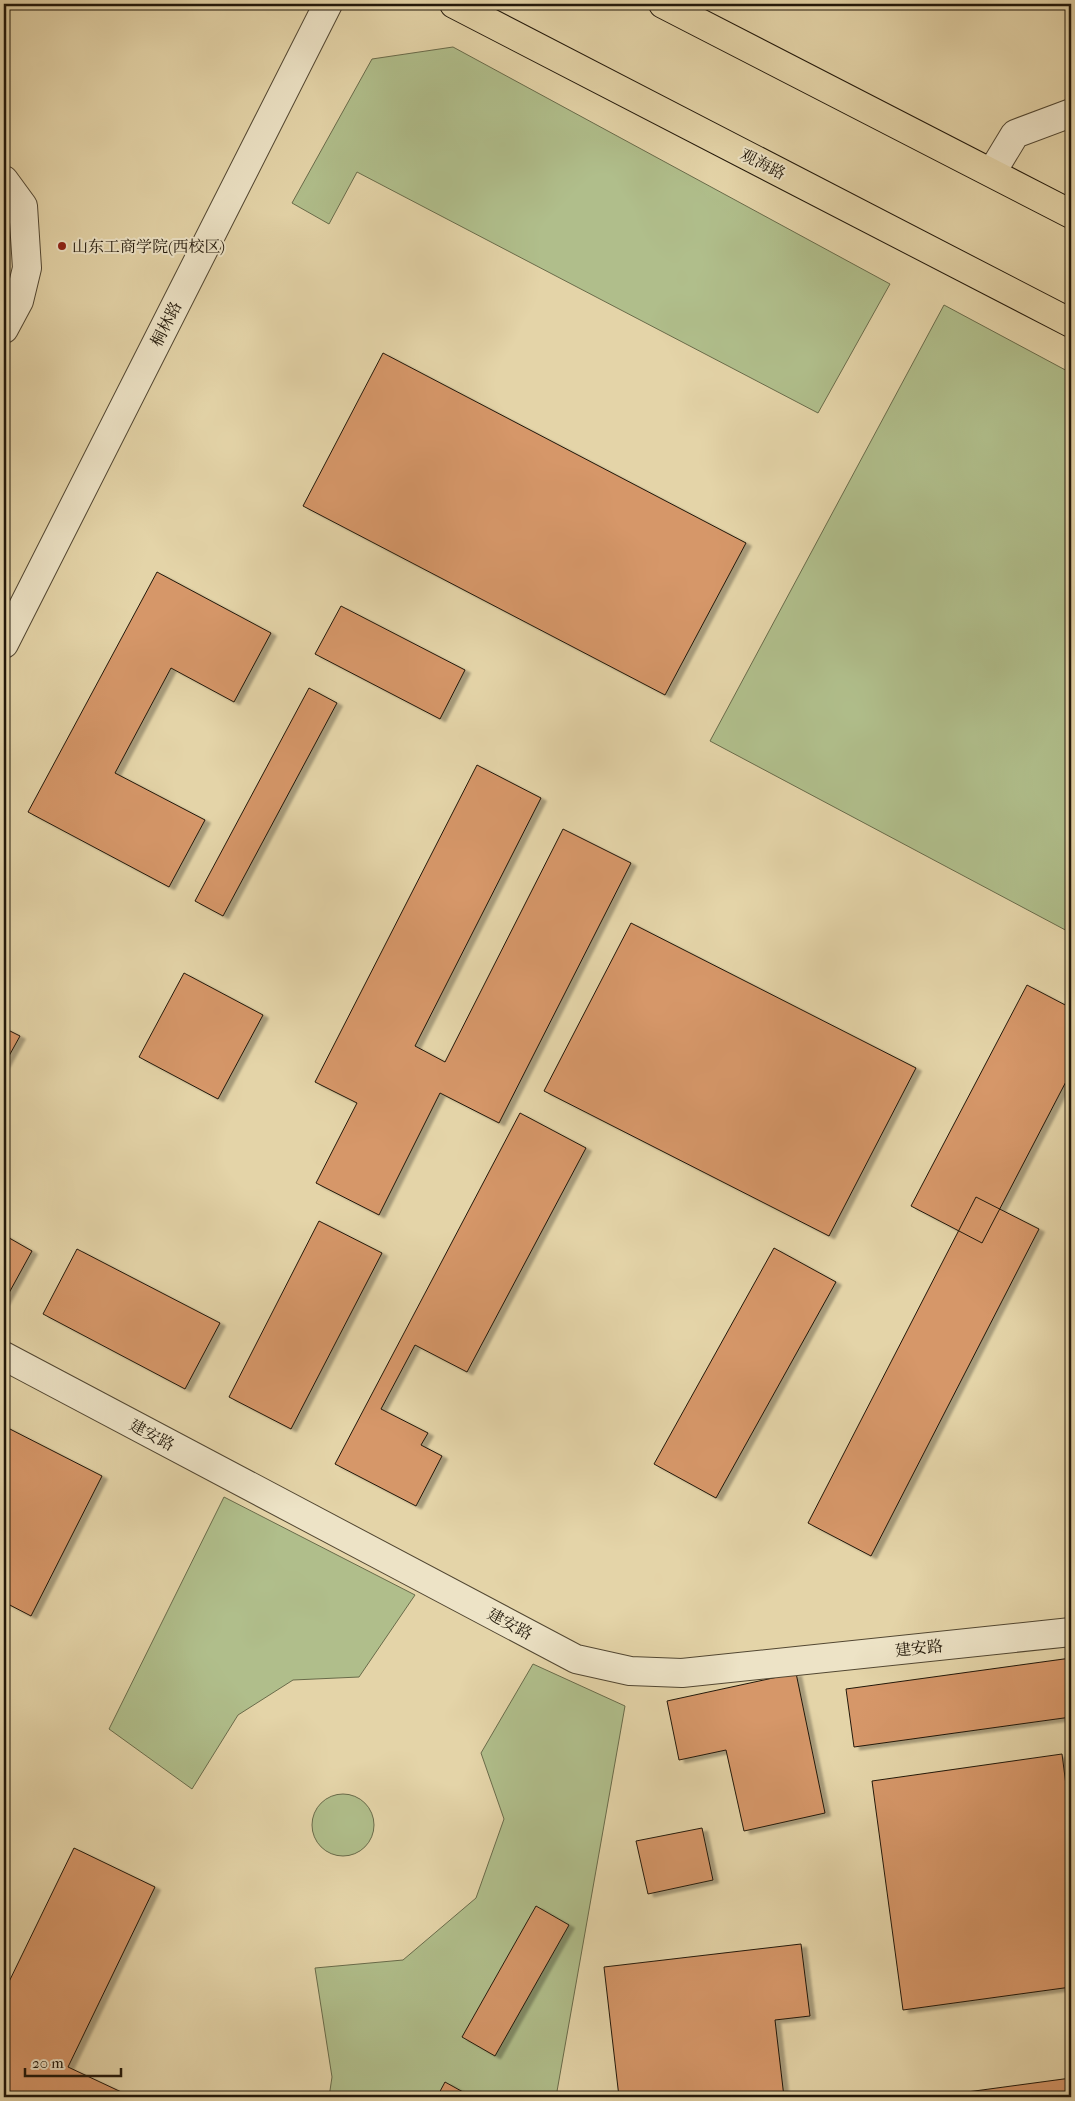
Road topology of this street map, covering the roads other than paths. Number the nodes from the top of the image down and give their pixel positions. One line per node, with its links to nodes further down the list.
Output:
1 (328, 4): 10 (street, 桐林路)
2 (454, 4): 8 (main road, 观海路)
3 (663, 4): 5 (main road)
4 (1071, 113): 5 (street)
5 (992, 172): 7 (main road)
6 (4, 180): 9 (street)
7 (1071, 214)
8 (1071, 323)
9 (4, 329)
10 (4, 644)
11 (4, 1356): 12 (street, 建安路)
12 (1071, 1632)

